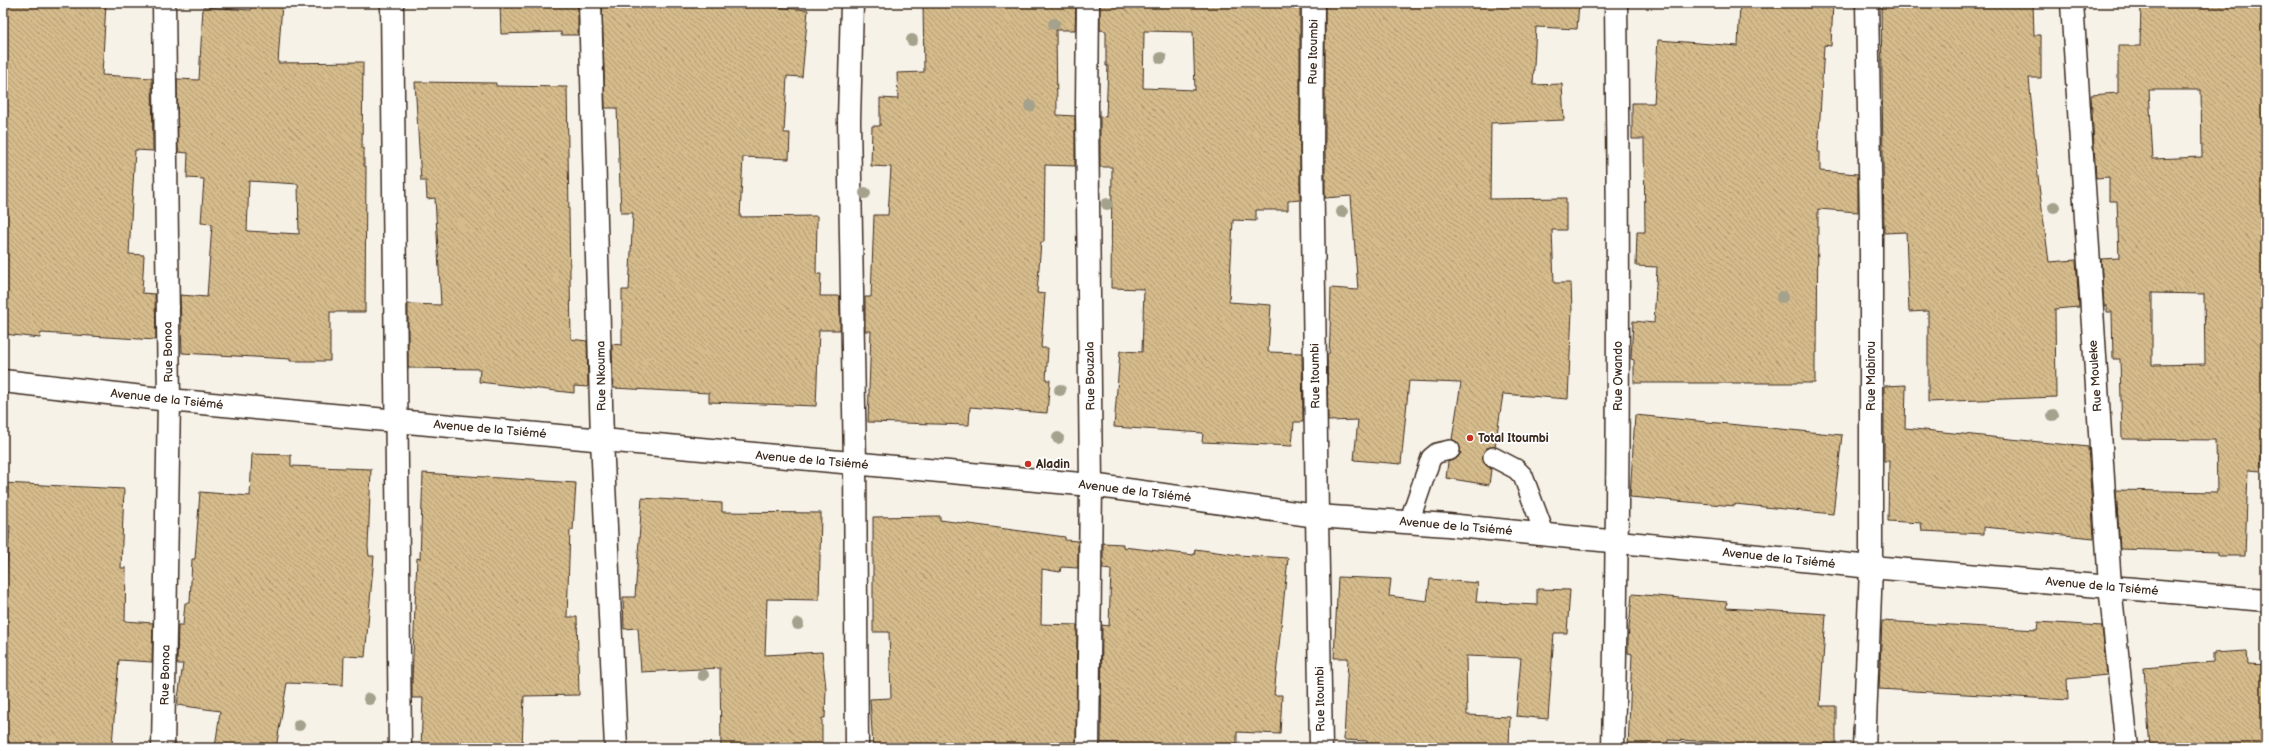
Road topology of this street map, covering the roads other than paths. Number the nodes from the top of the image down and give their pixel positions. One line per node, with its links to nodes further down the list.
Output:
1 (164, 3): 11 (street, Rue Bonoa)
2 (392, 3): 12 (street)
3 (590, 3): 13 (street, Rue Nkouma)
4 (852, 3): 16 (street)
5 (1088, 3): 17 (street, Rue Bouzala)
6 (1313, 3): 18 (street, Rue Itoumbi)
7 (1616, 3): 21 (street, Rue Owando)
8 (1867, 3): 22 (street, Rue Mabirou)
9 (2072, 3): 23 (street, Rue Mouleke)
10 (3, 381): 11 (street, Avenue de la Tsiémé)
11 (169, 400): 12 (street, Avenue de la Tsiémé); 25 (street, Rue Bonoa)
12 (396, 421): 13 (street, Avenue de la Tsiémé); 26 (street)
13 (602, 439): 16 (street, Avenue de la Tsiémé); 27 (street, Rue Nkouma)
14 (1450, 450): 19 (lane)
15 (1493, 457): 20 (lane)
16 (855, 464): 17 (street, Avenue de la Tsiémé); 28 (street)
17 (1091, 485): 18 (street, Avenue de la Tsiémé); 29 (street, Rue Bouzala)
18 (1317, 516): 19 (street, Avenue de la Tsiémé); 30 (street, Rue Itoumbi)
19 (1409, 522): 20 (street, Avenue de la Tsiémé)
20 (1545, 534): 21 (street, Avenue de la Tsiémé)
21 (1618, 542): 22 (street, Avenue de la Tsiémé); 31 (street, Rue Owando)
22 (1871, 567): 23 (street, Avenue de la Tsiémé); 32 (street, Rue Mabirou)
23 (2110, 586): 24 (street, Avenue de la Tsiémé); 33 (street, Rue Mouleke)
24 (2266, 600)
25 (163, 748)
26 (400, 748)
27 (616, 748)
28 (857, 748)
29 (1088, 748)
30 (1321, 748)
31 (1613, 748)
32 (1864, 748)
33 (2127, 748)

